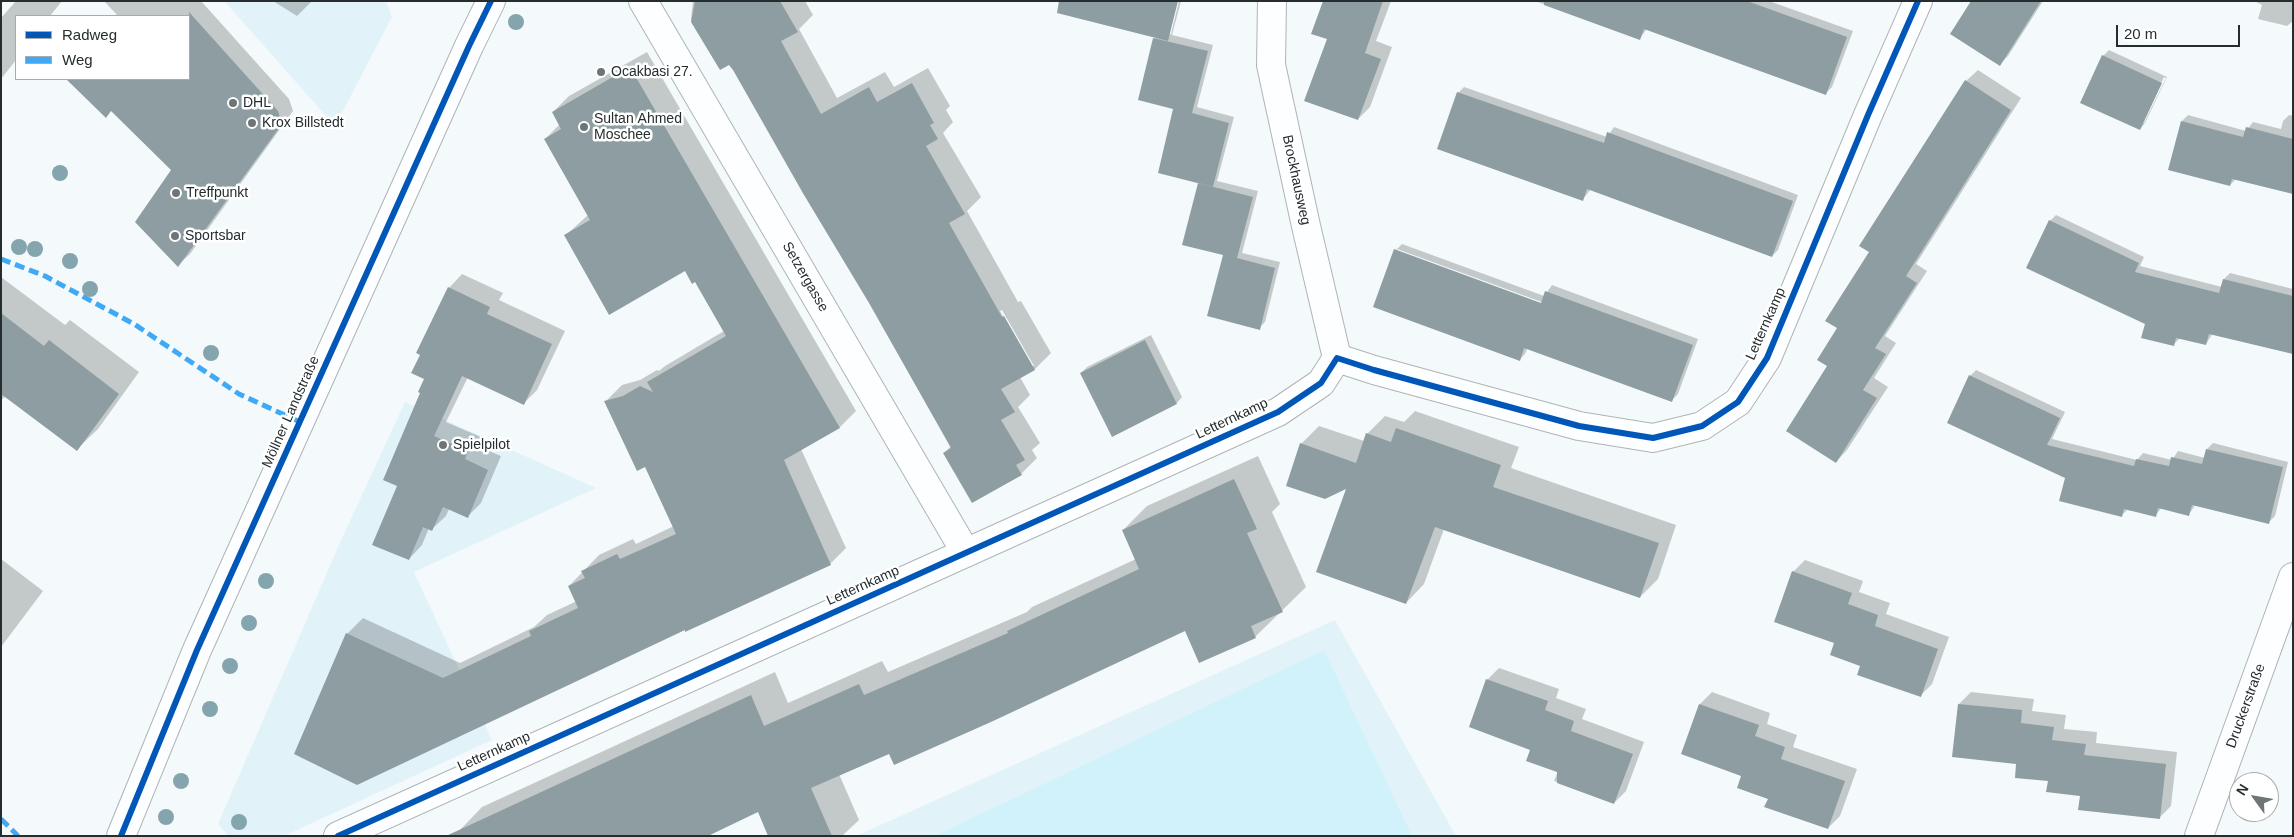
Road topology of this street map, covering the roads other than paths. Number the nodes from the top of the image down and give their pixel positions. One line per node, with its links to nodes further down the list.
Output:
1 (492, 1): 8 (street, Möllner Landstraße)
2 (643, 1): 6 (street, Setzergasse)
3 (1272, 1): 5 (street, Brockhausweg)
4 (1918, 1): 5 (street, Letternkamp)
5 (1337, 358): 6 (street, Letternkamp)
6 (966, 553): 9 (street, Letternkamp)
7 (2293, 577): 10 (street, Druckerstraße)
8 (121, 836)
9 (338, 836)
10 (2199, 836)

